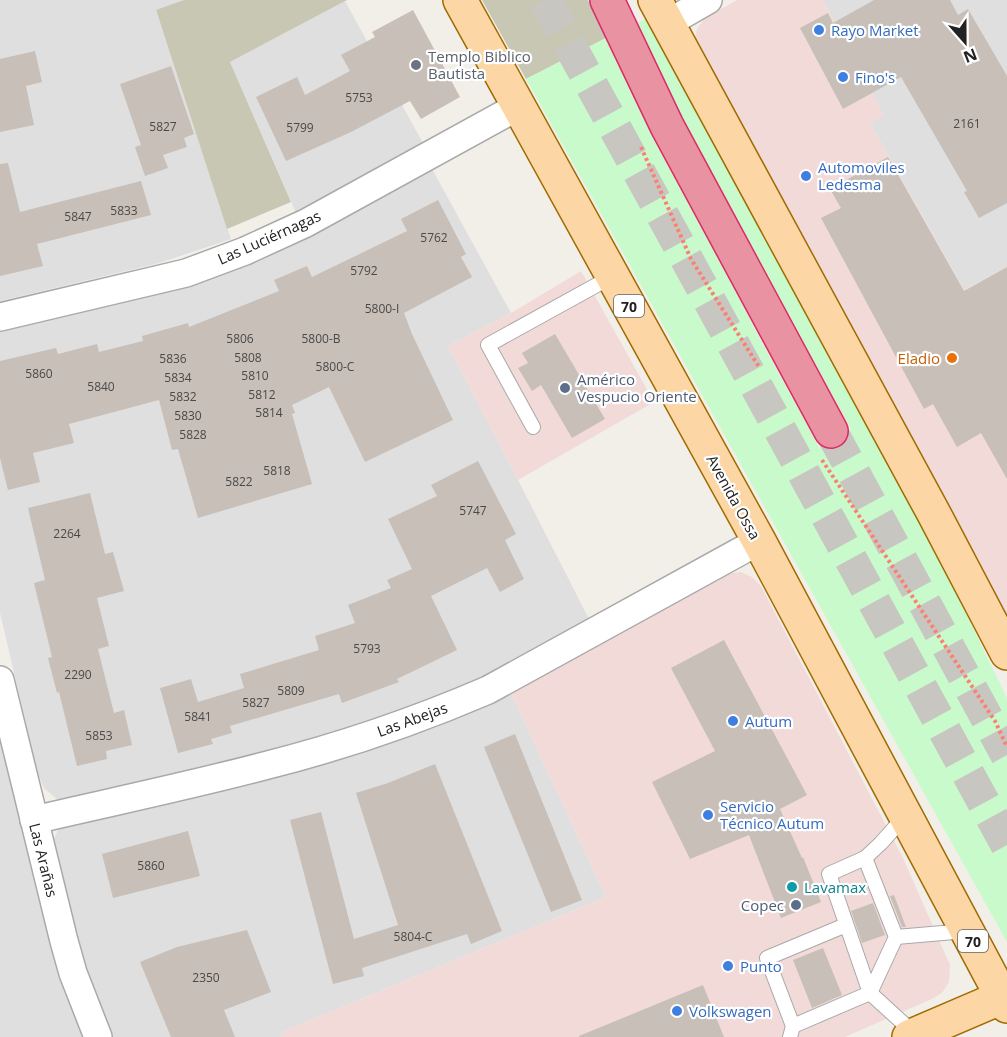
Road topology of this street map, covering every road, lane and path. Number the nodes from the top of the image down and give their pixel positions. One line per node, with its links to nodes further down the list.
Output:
1 (460, 0): 5 (main road, Avenida Ossa / 70)
2 (607, 0): 9 (highway)
3 (708, 0): 4 (street)
4 (662, 11): 11 (main road)
5 (519, 106): 6 (main road, Avenida Ossa / 70); 7 (street, Las Luciérnagas)
6 (613, 276): 8 (lane); 10 (main road, Avenida Ossa / 70)
7 (0, 317)
8 (533, 427)
9 (831, 431)
10 (759, 541): 13 (main road, Avenida Ossa / 70); 14 (street, Las Abejas)
11 (1007, 654)
12 (0, 680): 14 (street, Las Arañas)
13 (906, 815): 15 (lane); 17 (main road, Avenida Ossa / 70)
14 (34, 820): 23 (street, Las Arañas)
15 (865, 858): 16 (lane); 18 (lane)
16 (846, 925): 19 (lane); 21 (lane)
17 (967, 931): 18 (lane); 20 (main road, Avenida Ossa / 70)
18 (896, 937): 19 (lane)
19 (870, 993): 21 (lane); 22 (lane)
20 (1005, 1000): 22 (main road)
21 (791, 1031)
22 (912, 1036)
23 (98, 1037)

